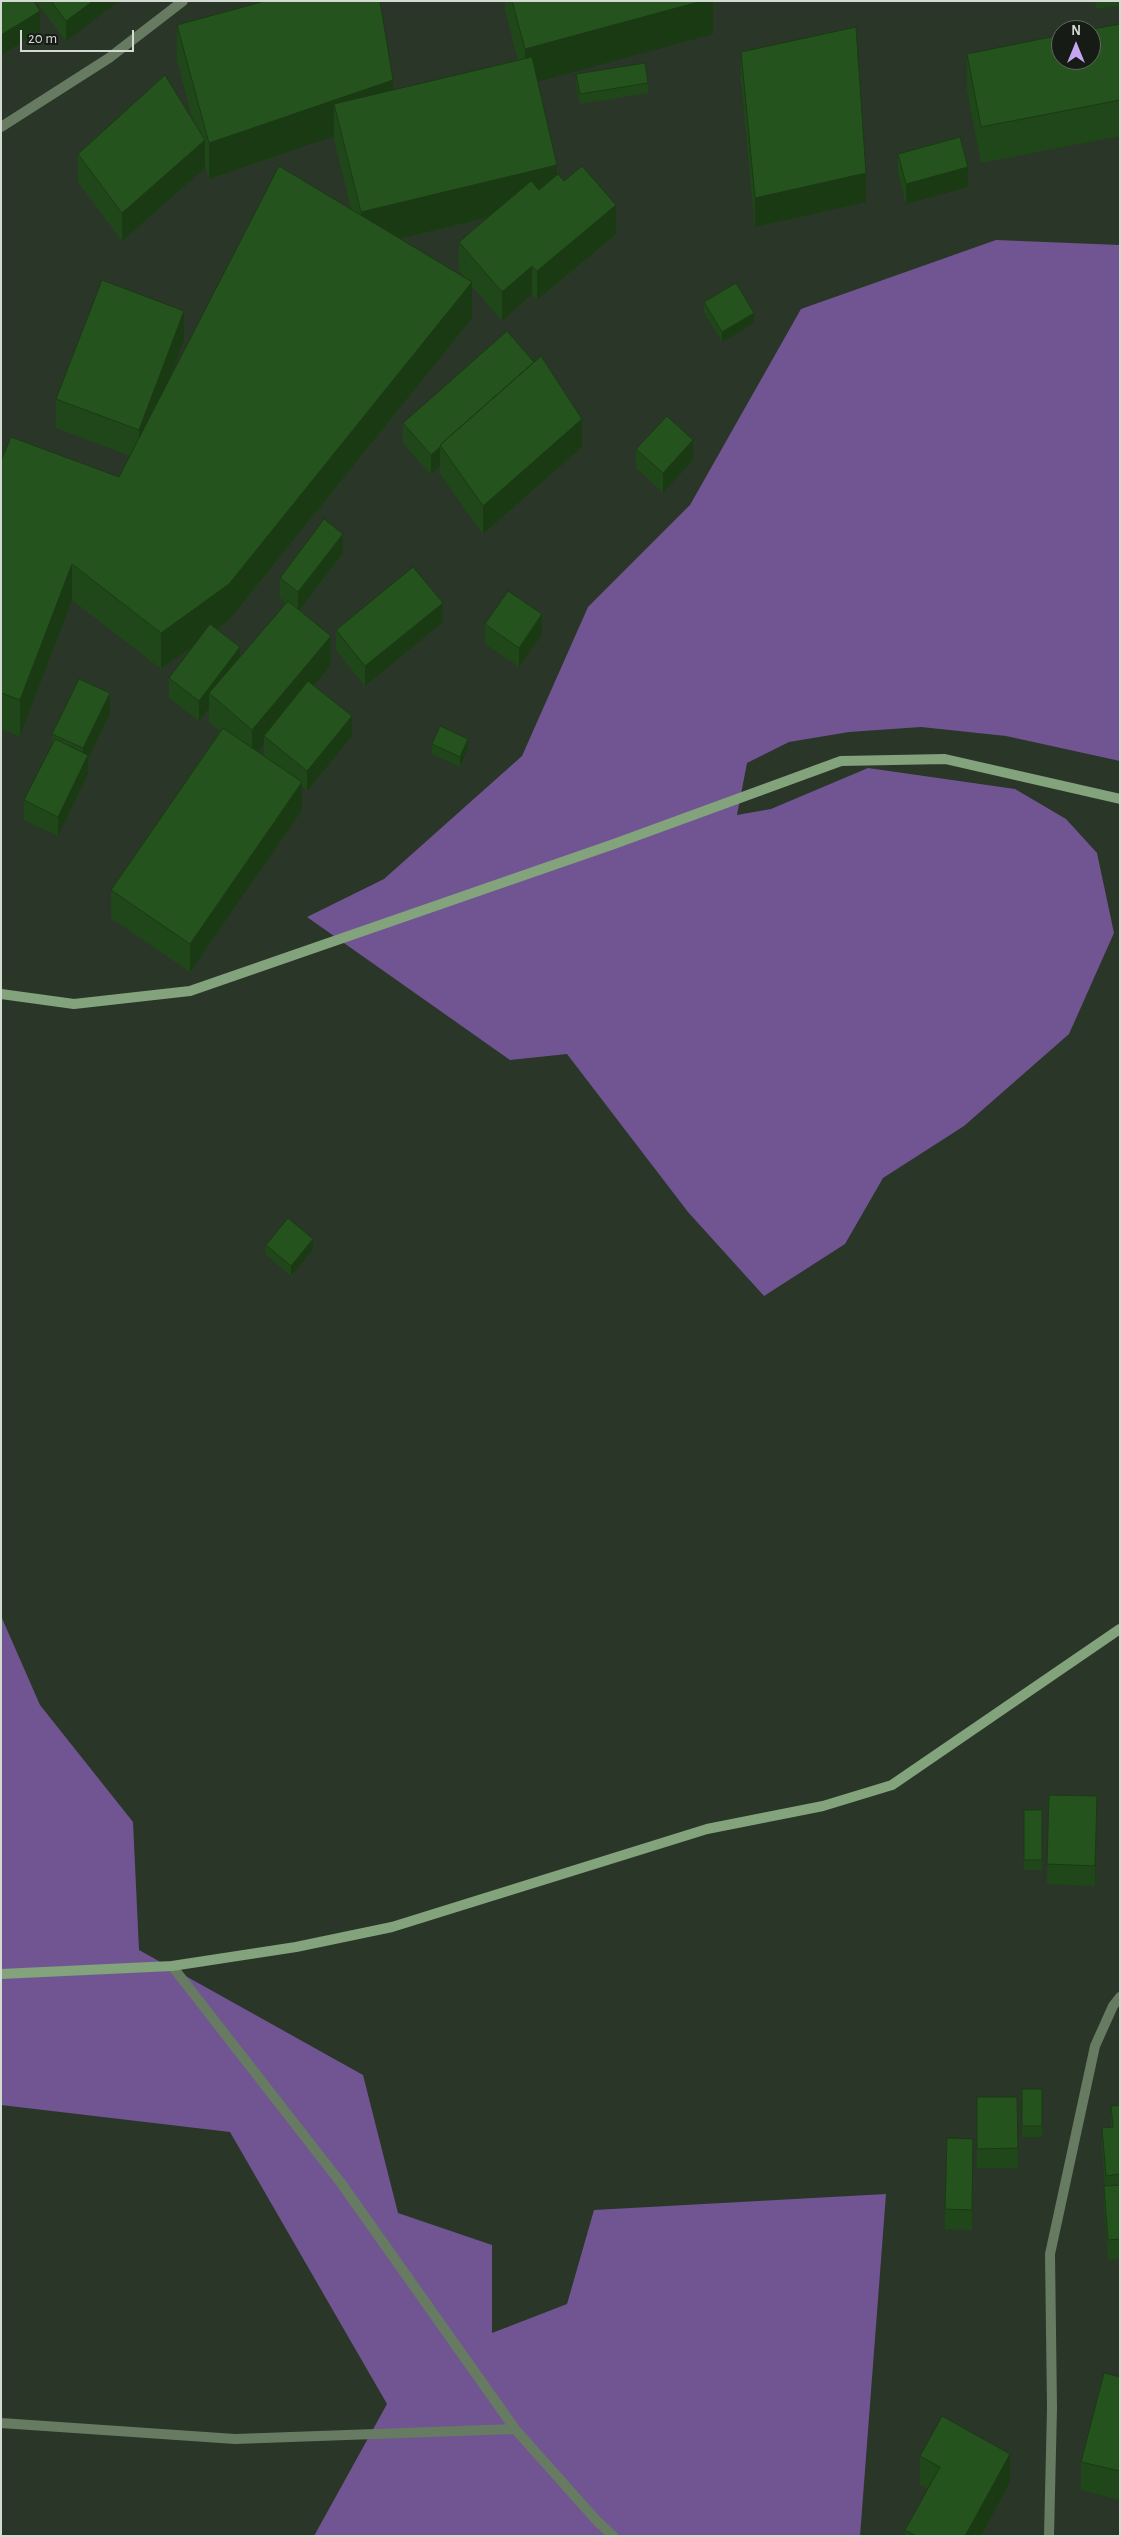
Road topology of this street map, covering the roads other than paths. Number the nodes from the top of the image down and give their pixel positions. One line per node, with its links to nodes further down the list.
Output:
1 (183, 1): 2 (street)
2 (1, 127)
3 (1120, 799): 4 (street)
4 (1, 994)
5 (1120, 1629): 6 (street)
6 (172, 1966): 7 (street); 10 (street)
7 (1, 1974)
8 (1120, 1996): 12 (street)
9 (1, 2423): 10 (street)
10 (516, 2429): 11 (street)
11 (613, 2536)
12 (1049, 2536)

